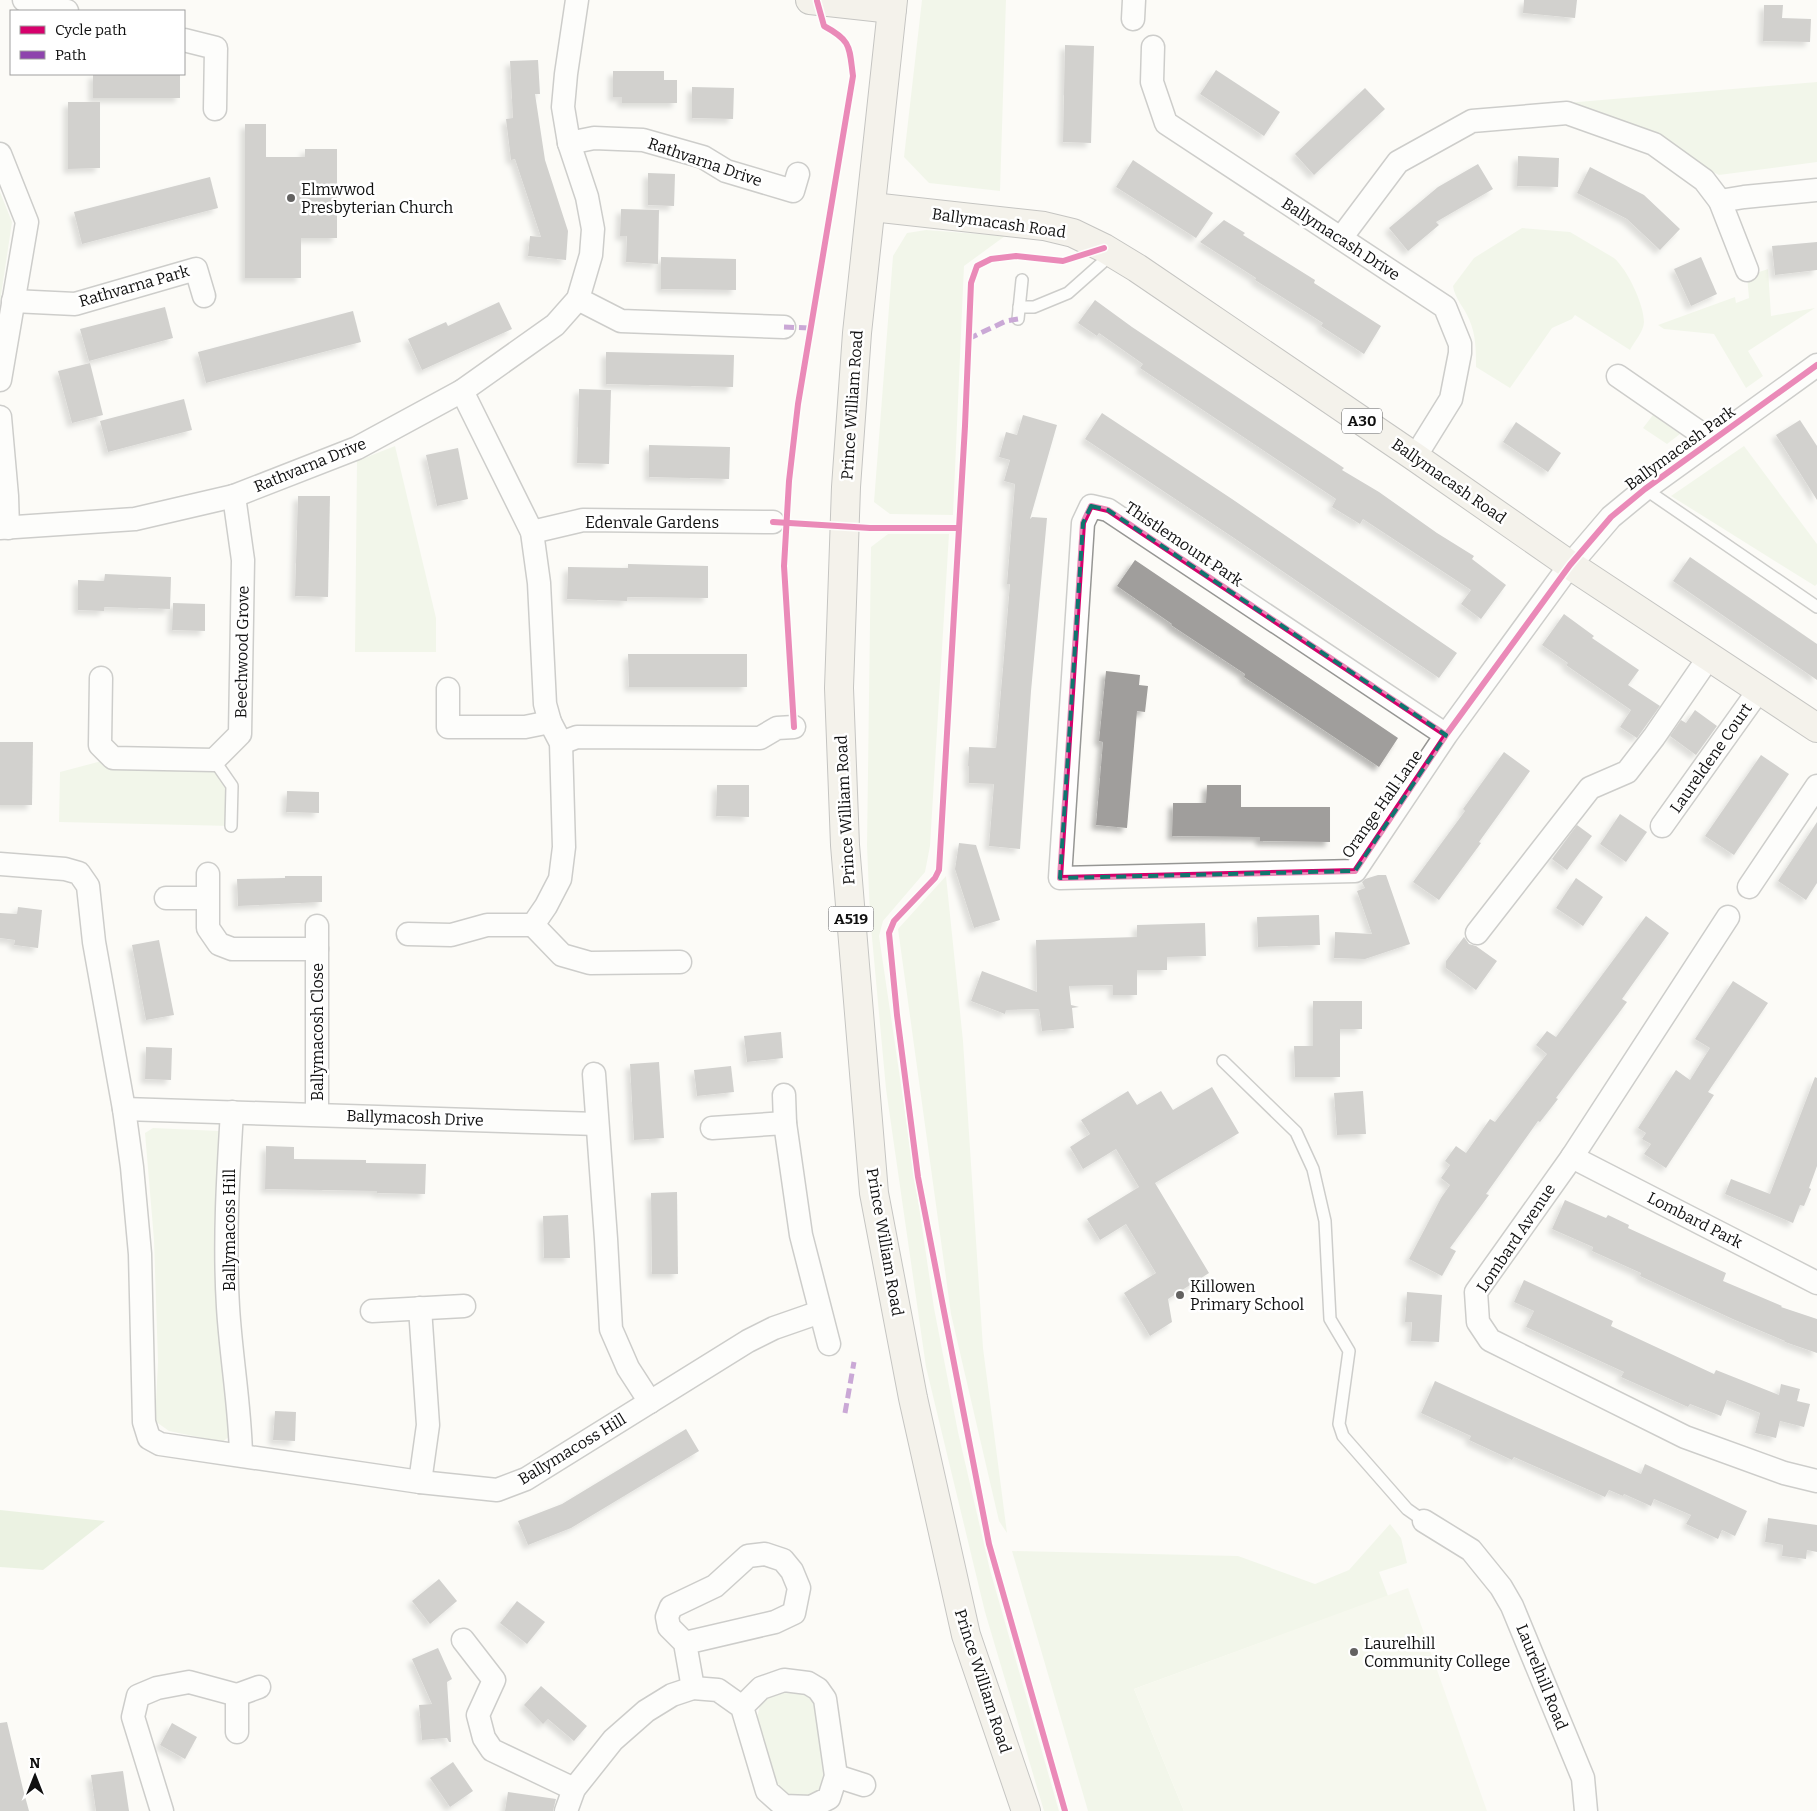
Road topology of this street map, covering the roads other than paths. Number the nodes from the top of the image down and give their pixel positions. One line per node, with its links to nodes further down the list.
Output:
1 (24, 0): 5 (street)
2 (577, 0): 9 (street, Rathvarna Drive)
3 (810, 0): 4 (main road)
4 (893, 4): 14 (main road, Prince William Road / A519)
5 (63, 10)
6 (185, 40): 8 (street)
7 (1153, 47): 15 (street, Ballymacash Drive)
8 (215, 109)
9 (569, 143): 11 (street, Rathvarna Drive); 20 (street, Rathvarna Drive)
10 (0, 154): 21 (street)
11 (798, 174)
12 (1817, 190): 13 (street)
13 (1720, 202): 15 (street); 17 (street)
14 (872, 207): 16 (main road, Ballymacash Road / A30); 96 (main road, Prince William Road / A519)
15 (1341, 238): 29 (street, Ballymacash Drive)
16 (1113, 254): 18 (lane); 29 (main road, Ballymacash Road / A30)
17 (1747, 270)
18 (1022, 280)
19 (204, 296): 21 (street, Rathvarna Park)
20 (578, 299): 22 (street); 26 (street, Rathvarna Drive)
21 (13, 301): 25 (street)
22 (784, 327)
23 (1817, 366): 28 (street, Ballymacash Park)
24 (1618, 376): 28 (street, Ballymacash Park)
25 (0, 380)
26 (462, 391): 31 (street, Rathvarna Drive); 34 (street)
27 (0, 417): 33 (street)
28 (1712, 441): 30 (street, Ballymacash Park)
29 (1415, 457): 35 (main road, Ballymacash Road / A30)
30 (1645, 489): 35 (street, Ballymacash Park); 36 (lane)
31 (234, 496): 33 (street, Rathvarna Drive); 46 (street, Beechwood Grove)
32 (773, 522): 34 (street, Edenvale Gardens)
33 (4, 528)
34 (532, 532): 41 (street)
35 (1570, 565): 37 (main road, Ballymacash Road / A30); 44 (street, Orange Hall Lane)
36 (1817, 607)
37 (1710, 657): 40 (main road, Ballymacash Road / A30); 59 (street)
38 (101, 678): 46 (street)
39 (448, 689): 41 (street)
40 (1759, 690): 43 (main road, Ballymacash Road / A30); 49 (street, Laureldene Court)
41 (550, 722): 45 (street)
42 (794, 727): 45 (street)
43 (1817, 728)
44 (1446, 735): 52 (street, Orange Hall Lane); 52 (street, Thistlemount Park)
45 (561, 743): 57 (street)
46 (214, 760): 48 (lane)
47 (1817, 786): 53 (street)
48 (231, 826)
49 (1662, 826)
50 (0, 864): 66 (street, Ballymacoss Hill)
51 (208, 874): 55 (street, Ballymacosh Close)
52 (1060, 878)
53 (1748, 887)
54 (166, 898): 55 (street)
55 (207, 898): 61 (street, Ballymacosh Close)
56 (1728, 917): 72 (street, Lombard Avenue)
57 (533, 925): 60 (street); 62 (street)
58 (318, 926): 61 (street, Ballymacosh Close)
59 (1476, 933)
60 (408, 934)
61 (317, 949): 68 (street, Ballymacosh Close)
62 (680, 962)
63 (1222, 1061): 83 (lane)
64 (594, 1074): 70 (street)
65 (784, 1095): 69 (street)
66 (124, 1109): 67 (street); 80 (street, Ballymacoss Hill)
67 (232, 1112): 68 (street, Ballymacosh Drive); 80 (street, Ballymacoss Hill)
68 (316, 1114): 70 (street, Ballymacosh Drive)
69 (784, 1123): 71 (street); 77 (street)
70 (597, 1124): 79 (street)
71 (712, 1128)
72 (1572, 1157): 73 (street, Lombard Park); 81 (street, Lombard Avenue)
73 (1817, 1282)
74 (464, 1306): 75 (street)
75 (420, 1308): 76 (street); 82 (street)
76 (372, 1311)
77 (820, 1312): 78 (street); 79 (street, Ballymacoss Hill)
78 (829, 1344)
79 (650, 1402): 82 (street, Ballymacoss Hill)
80 (241, 1456): 82 (street, Ballymacoss Hill)
81 (1817, 1481)
82 (420, 1482)
83 (1424, 1521): 97 (street, Laurelhill Road)
84 (463, 1640): 93 (street)
85 (684, 1643): 85 (street); 87 (street)
86 (259, 1687): 88 (street)
87 (693, 1688): 89 (street); 93 (street)
88 (237, 1694): 90 (street); 94 (street)
89 (742, 1706): 91 (street); 91 (street)
90 (237, 1732)
91 (836, 1776): 92 (street)
92 (864, 1785)
93 (574, 1789): 95 (street)
94 (162, 1811)
95 (566, 1811)
96 (1026, 1811)
97 (1586, 1811)

